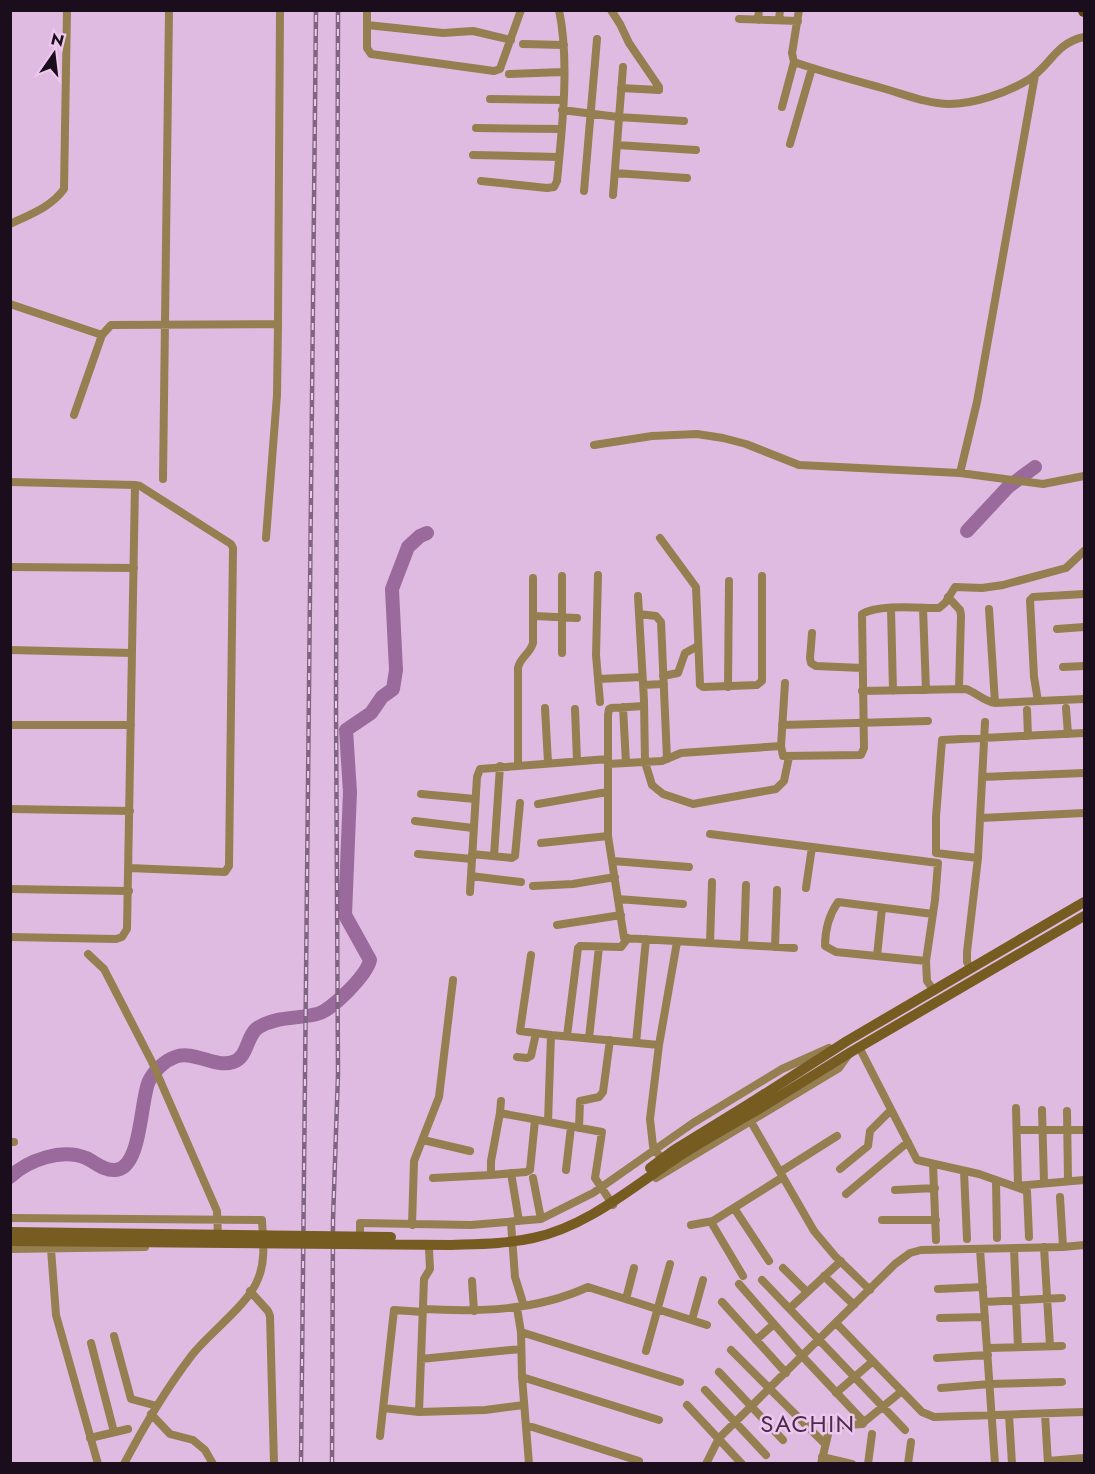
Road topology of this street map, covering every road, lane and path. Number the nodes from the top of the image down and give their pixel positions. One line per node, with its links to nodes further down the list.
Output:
1 (67, 10): 47 (street)
2 (169, 10): 50 (street)
3 (280, 10): 49 (street)
4 (367, 10): 15 (street)
5 (521, 10): 18 (street)
6 (559, 10): 20 (street)
7 (610, 10): 27 (street)
8 (759, 10): 12 (street)
9 (780, 10): 13 (street)
10 (799, 10): 14 (street)
11 (739, 19): 12 (street)
12 (758, 20): 13 (street)
13 (779, 20): 14 (street)
14 (798, 21): 21 (street)
15 (367, 25): 18 (street); 18 (street)
16 (1084, 37): 26 (street)
17 (597, 39): 32 (street)
18 (511, 40)
19 (523, 44): 20 (street)
20 (564, 45): 24 (street)
21 (794, 62): 23 (street); 30 (street)
22 (623, 67): 27 (street)
23 (812, 69): 26 (street); 37 (street)
24 (563, 72): 25 (street); 29 (street)
25 (508, 74)
26 (1035, 75): 54 (street)
27 (621, 88): 33 (street)
28 (490, 99): 29 (street)
29 (563, 100): 31 (street)
30 (782, 107)
31 (562, 110): 32 (street); 36 (street)
32 (591, 114): 33 (street); 45 (street)
33 (618, 117): 34 (street); 38 (street)
34 (684, 121)
35 (476, 128): 36 (street)
36 (561, 129): 41 (street)
37 (790, 144)
38 (617, 145): 39 (street); 42 (street)
39 (696, 150)
40 (473, 155): 41 (street)
41 (559, 157): 44 (street)
42 (615, 173): 43 (street); 46 (street)
43 (687, 178)
44 (481, 181)
45 (584, 191)
46 (613, 195)
47 (10, 224)
48 (10, 304): 51 (street)
49 (278, 324): 50 (street); 59 (street)
50 (165, 325): 51 (street); 56 (street)
51 (102, 335): 52 (street)
52 (74, 415)
53 (594, 445): 54 (street)
54 (960, 473): 55 (street)
55 (1084, 476)
56 (163, 479)
57 (10, 482): 58 (street)
58 (135, 485): 63 (street); 153 (street)
59 (266, 538)
60 (660, 538): 82 (street)
61 (1084, 551): 71 (street)
62 (10, 567): 63 (street)
63 (134, 568): 84 (street)
64 (598, 575): 89 (street)
65 (562, 576): 77 (street)
66 (762, 576): 93 (street)
67 (533, 578): 76 (street)
68 (729, 581): 93 (street)
69 (1084, 594): 99 (street)
70 (638, 596): 75 (street)
71 (948, 597): 72 (street); 94 (street)
72 (923, 608): 73 (street); 95 (street)
73 (891, 609): 87 (street); 96 (street)
74 (989, 609): 101 (street)
75 (639, 614): 90 (street); 91 (street)
76 (534, 616): 77 (street); 126 (street)
77 (562, 617): 78 (street); 85 (street)
78 (577, 618)
79 (1084, 627): 80 (street)
80 (1057, 629)
81 (812, 633): 87 (street)
82 (698, 645): 90 (street); 93 (street)
83 (10, 650): 84 (street)
84 (132, 653): 113 (street)
85 (562, 653)
86 (1084, 666): 88 (street)
87 (862, 668): 97 (street)
88 (1063, 668)
89 (598, 679): 91 (street); 100 (street)
90 (663, 680): 91 (street); 120 (street)
91 (642, 681): 102 (street)
92 (785, 683): 112 (street)
93 (728, 687)
94 (959, 689): 95 (street); 101 (street)
95 (926, 690): 96 (street)
96 (893, 691): 97 (street)
97 (862, 692): 110 (street)
98 (1084, 699): 99 (street)
99 (1038, 701): 101 (street)
100 (600, 702)
101 (995, 703)
102 (644, 706): 103 (street); 123 (street)
103 (623, 707): 122 (street); 125 (street)
104 (545, 708): 124 (street)
105 (1066, 708): 115 (street)
106 (575, 709): 121 (street)
107 (1027, 710): 116 (street)
108 (928, 721): 110 (street)
109 (985, 722): 117 (street)
110 (863, 724): 112 (street); 119 (street)
111 (10, 725): 113 (street)
112 (782, 725): 118 (street)
113 (131, 726): 136 (street)
114 (1084, 733): 115 (street)
115 (1068, 734): 116 (street)
116 (1028, 736): 117 (street)
117 (984, 738): 129 (street); 145 (street)
118 (781, 746): 119 (street); 120 (street)
119 (789, 757): 123 (street)
120 (667, 759): 123 (street)
121 (577, 761): 122 (street); 124 (street)
122 (608, 761): 125 (street); 130 (street)
123 (645, 762): 125 (street)
124 (548, 763): 126 (street)
125 (626, 763)
126 (518, 765): 127 (street)
127 (500, 766): 132 (street); 148 (street)
128 (1084, 773): 129 (street)
129 (983, 777): 138 (street)
130 (607, 792): 134 (street); 142 (street)
131 (421, 794): 132 (street)
132 (475, 799): 140 (street)
133 (520, 803): 148 (street)
134 (538, 804)
135 (10, 809): 136 (street)
136 (130, 811): 153 (street)
137 (1084, 813): 138 (street)
138 (981, 818): 149 (street)
139 (415, 821): 140 (street)
140 (473, 828): 147 (street)
141 (710, 834): 144 (street)
142 (608, 836): 143 (street); 150 (street)
143 (541, 843)
144 (812, 847): 151 (street); 160 (street)
145 (938, 853): 149 (street); 151 (street)
146 (418, 855): 147 (street)
147 (472, 856): 148 (street); 154 (street)
148 (494, 856)
149 (978, 858): 187 (street)
150 (613, 861): 152 (street); 155 (street)
151 (938, 863): 170 (street)
152 (688, 867)
153 (129, 868): 163 (street)
154 (471, 876): 156 (street); 164 (street)
155 (615, 877): 159 (street); 165 (street)
156 (521, 882)
157 (712, 882): 178 (street)
158 (746, 885): 179 (street)
159 (533, 886)
160 (806, 888)
161 (10, 889): 163 (street)
162 (777, 890): 181 (street)
163 (129, 891): 174 (street)
164 (470, 892)
165 (618, 899): 167 (street); 169 (street)
166 (1084, 902): 173 (main road)
167 (683, 904)
168 (882, 908): 170 (street); 185 (street); 185 (street)
169 (621, 915): 172 (street); 175 (street)
170 (933, 915): 186 (street)
171 (1084, 916): 173 (main road)
172 (557, 925)
173 (1054, 927): 187 (main road); 190 (main road)
174 (10, 937)
175 (628, 938): 176 (street); 180 (street)
176 (646, 939): 177 (street); 197 (street)
177 (677, 942): 178 (street); 198 (street)
178 (710, 943): 179 (street)
179 (744, 945): 181 (street)
180 (599, 947): 194 (street); 195 (street)
181 (775, 947): 182 (street)
182 (794, 948)
183 (88, 954): 245 (street)
184 (531, 955): 192 (street)
185 (877, 956): 186 (street)
186 (926, 961): 191 (street)
187 (971, 969): 188 (main road)
188 (958, 977): 190 (main road); 191 (main road)
189 (453, 980): 217 (street)
190 (964, 987): 199 (main road)
191 (934, 991): 199 (main road)
192 (536, 1033): 193 (street); 200 (street)
193 (551, 1035): 194 (street); 210 (street)
194 (567, 1036): 195 (street)
195 (589, 1038): 196 (street)
196 (610, 1040): 197 (street); 211 (street)
197 (636, 1043): 198 (street)
198 (659, 1045): 219 (street)
199 (853, 1045): 202 (main road); 204 (street); 209 (street); 219 (street)
200 (518, 1057)
201 (501, 1101): 207 (street)
202 (756, 1106): 252 (main road, bridge); 257 (main road, bridge)
203 (1016, 1108): 212 (street)
204 (891, 1110): 218 (street); 222 (street)
205 (1042, 1110): 213 (street)
206 (1067, 1111): 214 (street)
207 (500, 1113): 208 (street); 227 (street)
208 (535, 1120): 210 (street); 226 (street)
209 (750, 1120): 224 (street); 228 (street)
210 (548, 1122): 211 (street)
211 (575, 1128): 223 (street); 236 (street)
212 (1017, 1130): 213 (street); 235 (street)
213 (1043, 1130): 214 (street); 234 (street)
214 (1067, 1130): 215 (street); 231 (street)
215 (1084, 1130)
216 (837, 1136): 228 (street)
217 (423, 1140): 220 (street); 250 (street)
218 (908, 1142): 221 (street); 239 (street)
219 (655, 1150): 224 (street); 236 (street)
220 (470, 1151)
221 (933, 1164): 225 (street); 237 (street)
222 (840, 1169)
223 (566, 1170)
224 (669, 1170): 241 (street)
225 (964, 1171): 233 (street); 255 (street)
226 (511, 1173): 227 (street); 248 (street)
227 (491, 1174): 229 (street)
228 (781, 1174): 242 (street); 270 (street)
229 (433, 1178)
230 (533, 1178): 244 (street)
231 (1068, 1180): 232 (street); 234 (street)
232 (1084, 1180)
233 (996, 1181): 235 (street); 254 (street)
234 (1044, 1183): 235 (street)
235 (1015, 1186): 253 (street)
236 (602, 1188): 241 (street); 244 (street)
237 (935, 1188): 238 (street); 247 (street)
238 (895, 1190)
239 (846, 1194)
240 (1060, 1197): 263 (street)
241 (614, 1206): 261 (street)
242 (734, 1208): 249 (street); 269 (street)
243 (10, 1218): 245 (street)
244 (541, 1219): 248 (street)
245 (219, 1220): 258 (street); 260 (street)
246 (882, 1220): 247 (street)
247 (936, 1220): 256 (street)
248 (515, 1222): 250 (street); 261 (street)
249 (711, 1222): 251 (street); 274 (street)
250 (412, 1225): 267 (street)
251 (691, 1225)
252 (10, 1232)
253 (1029, 1237)
254 (997, 1238)
255 (967, 1239)
256 (936, 1240)
257 (10, 1241)
258 (218, 1245): 260 (street); 266 (street)
259 (1084, 1245): 263 (street)
260 (263, 1246): 283 (street)
261 (511, 1246): 267 (street); 292 (street)
262 (1044, 1247): 263 (street); 264 (street); 287 (street)
263 (1063, 1247)
264 (1014, 1248): 268 (street); 288 (street)
265 (10, 1249): 266 (street)
266 (51, 1249): 352 (street)
267 (429, 1249): 295 (street)
268 (980, 1249): 280 (street); 282 (street)
269 (769, 1261)
270 (841, 1261): 275 (street); 282 (street)
271 (670, 1264): 294 (street)
272 (634, 1268): 286 (street)
273 (783, 1268): 284 (street)
274 (743, 1276)
275 (824, 1276): 284 (street); 291 (street)
276 (703, 1280): 299 (street)
277 (762, 1280): 293 (street)
278 (472, 1281): 296 (street)
279 (739, 1284): 301 (street)
280 (983, 1287): 281 (street); 290 (street)
281 (938, 1289)
282 (870, 1290): 291 (street)
283 (250, 1291): 334 (street); 365 (street)
284 (807, 1292): 293 (street)
285 (1062, 1298): 287 (street)
286 (626, 1299): 292 (street); 294 (street)
287 (1046, 1299): 288 (street); 308 (street)
288 (1016, 1300): 290 (street); 310 (street)
289 (722, 1302): 305 (street)
290 (984, 1302): 297 (street)
291 (854, 1305): 300 (street)
292 (520, 1307): 296 (street); 303 (street)
293 (790, 1308): 306 (street)
294 (658, 1309): 299 (street); 313 (street)
295 (423, 1311): 296 (street); 317 (street); 336 (street)
296 (474, 1311)
297 (985, 1317): 298 (street); 314 (street)
298 (939, 1318)
299 (692, 1320): 302 (street)
300 (836, 1323): 306 (street); 318 (street)
301 (774, 1324): 305 (street); 315 (street)
302 (707, 1325)
303 (521, 1332): 311 (street); 323 (street)
304 (114, 1336): 334 (street)
305 (756, 1340): 320 (street)
306 (819, 1340): 315 (street); 322 (street)
307 (91, 1343): 349 (street)
308 (1050, 1346): 309 (street); 310 (street)
309 (1062, 1346)
310 (1018, 1347): 314 (street)
311 (521, 1348): 317 (street); 321 (street)
312 (731, 1350): 327 (street)
313 (646, 1351)
314 (988, 1352): 316 (street); 325 (street)
315 (803, 1357): 320 (street); 330 (street)
316 (937, 1358)
317 (421, 1359): 337 (street)
318 (873, 1361): 322 (street); 329 (street)
319 (719, 1372): 333 (street)
320 (786, 1373): 327 (street)
321 (522, 1377): 331 (street); 343 (street)
322 (854, 1377): 330 (street); 335 (street)
323 (680, 1382)
324 (1062, 1382): 325 (street)
325 (990, 1384): 326 (street); 342 (street)
326 (941, 1388)
327 (769, 1389): 333 (street); 356 (street)
328 (705, 1390): 344 (street)
329 (902, 1391): 335 (street); 342 (street)
330 (836, 1393): 345 (street)
331 (524, 1405): 337 (street); 346 (street)
332 (687, 1405): 353 (street)
333 (753, 1405): 344 (street); 354 (street)
334 (157, 1406): 339 (street)
335 (882, 1406): 345 (street); 348 (street)
336 (383, 1408): 337 (street); 351 (street)
337 (419, 1412)
338 (1084, 1412): 340 (street)
339 (151, 1414): 363 (street); 364 (street)
340 (1046, 1414): 341 (street); 361 (street)
341 (1009, 1415): 342 (street); 373 (street)
342 (993, 1416): 372 (street)
343 (659, 1420)
344 (736, 1422): 353 (street); 357 (street)
345 (864, 1422): 356 (street)
346 (525, 1425): 360 (street); 366 (street)
347 (128, 1429): 349 (street)
348 (905, 1430)
349 (114, 1432): 352 (street)
350 (872, 1434): 370 (street)
351 (380, 1436)
352 (90, 1438): 362 (street)
353 (719, 1438): 367 (street); 368 (street)
354 (783, 1440)
355 (911, 1442): 371 (street)
356 (825, 1444): 359 (street)
357 (766, 1455)
358 (1084, 1458): 361 (street)
359 (822, 1460): 369 (street)
360 (639, 1461)
361 (1048, 1462)
362 (98, 1464)
363 (124, 1464)
364 (213, 1464)
365 (274, 1464)
366 (529, 1464)
367 (706, 1464)
368 (742, 1464)
369 (852, 1464)
370 (868, 1464)
371 (908, 1464)
372 (995, 1464)
373 (1012, 1464)

